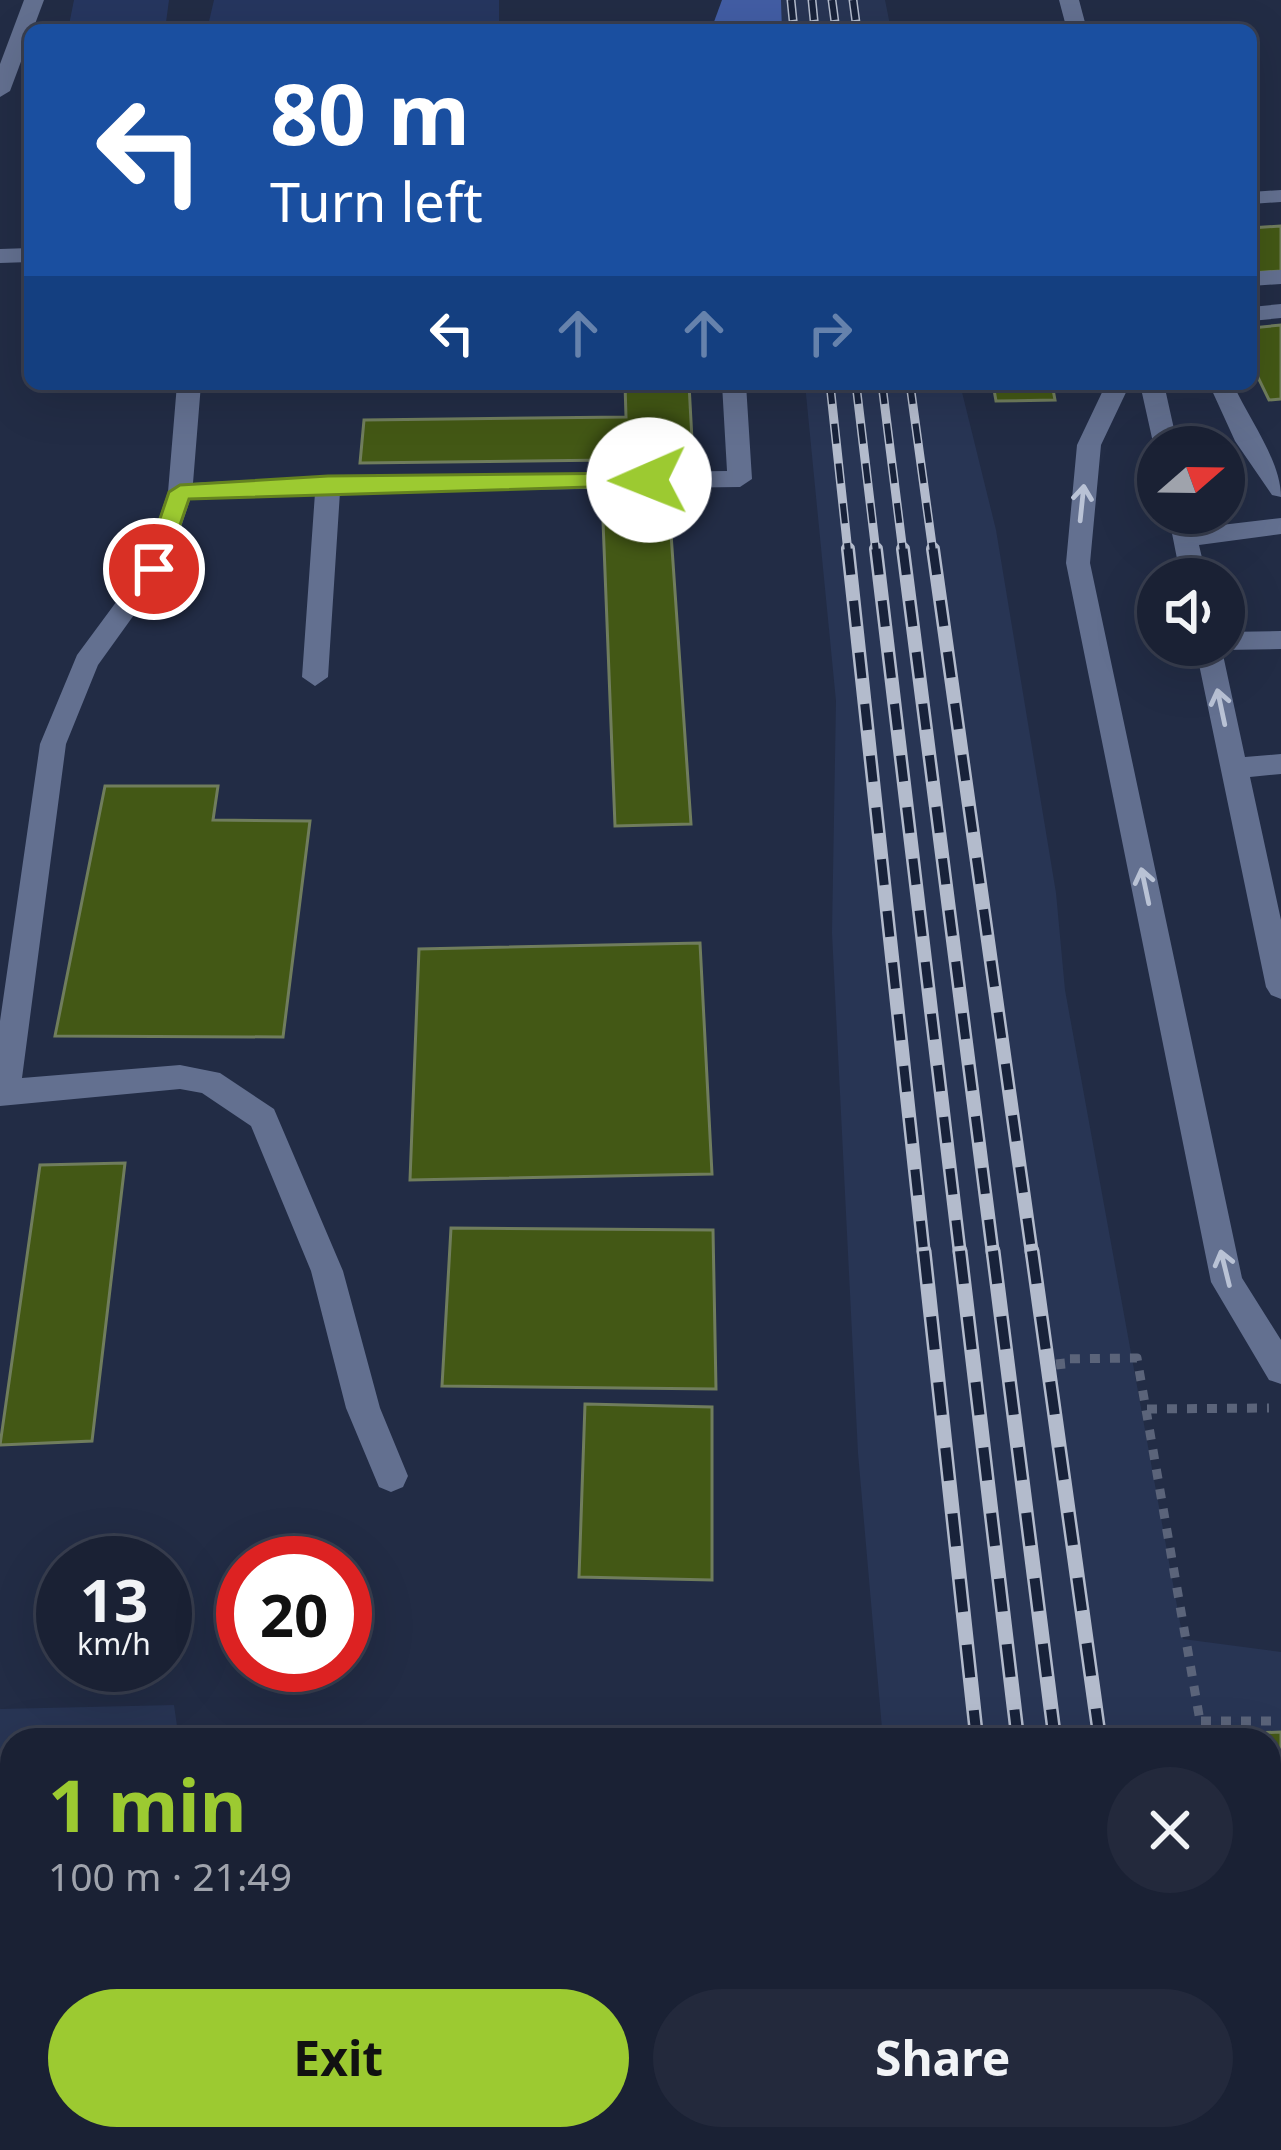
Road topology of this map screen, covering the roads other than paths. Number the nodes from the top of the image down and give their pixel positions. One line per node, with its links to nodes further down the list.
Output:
1 (24, 27): 2 (street)
2 (0, 91)
3 (188, 390): 11 (street)
4 (734, 390): 9 (street)
5 (1115, 390): 22 (street, one-way to 5)
6 (1153, 390): 8 (street)
7 (1224, 390): 10 (street)
8 (1161, 426)
9 (328, 484): 11 (street); 17 (street)
10 (1281, 489)
11 (180, 492): 21 (street)
12 (1245, 526): 13 (street)
13 (1281, 526)
14 (1281, 640): 15 (street)
15 (1245, 641)
16 (1212, 666): 19 (street, one-way to 16)
17 (315, 677)
18 (1281, 764): 19 (street)
19 (1234, 768): 20 (street)
20 (1281, 987)
21 (3, 1092): 23 (street)
22 (1281, 1369)
23 (391, 1476)

